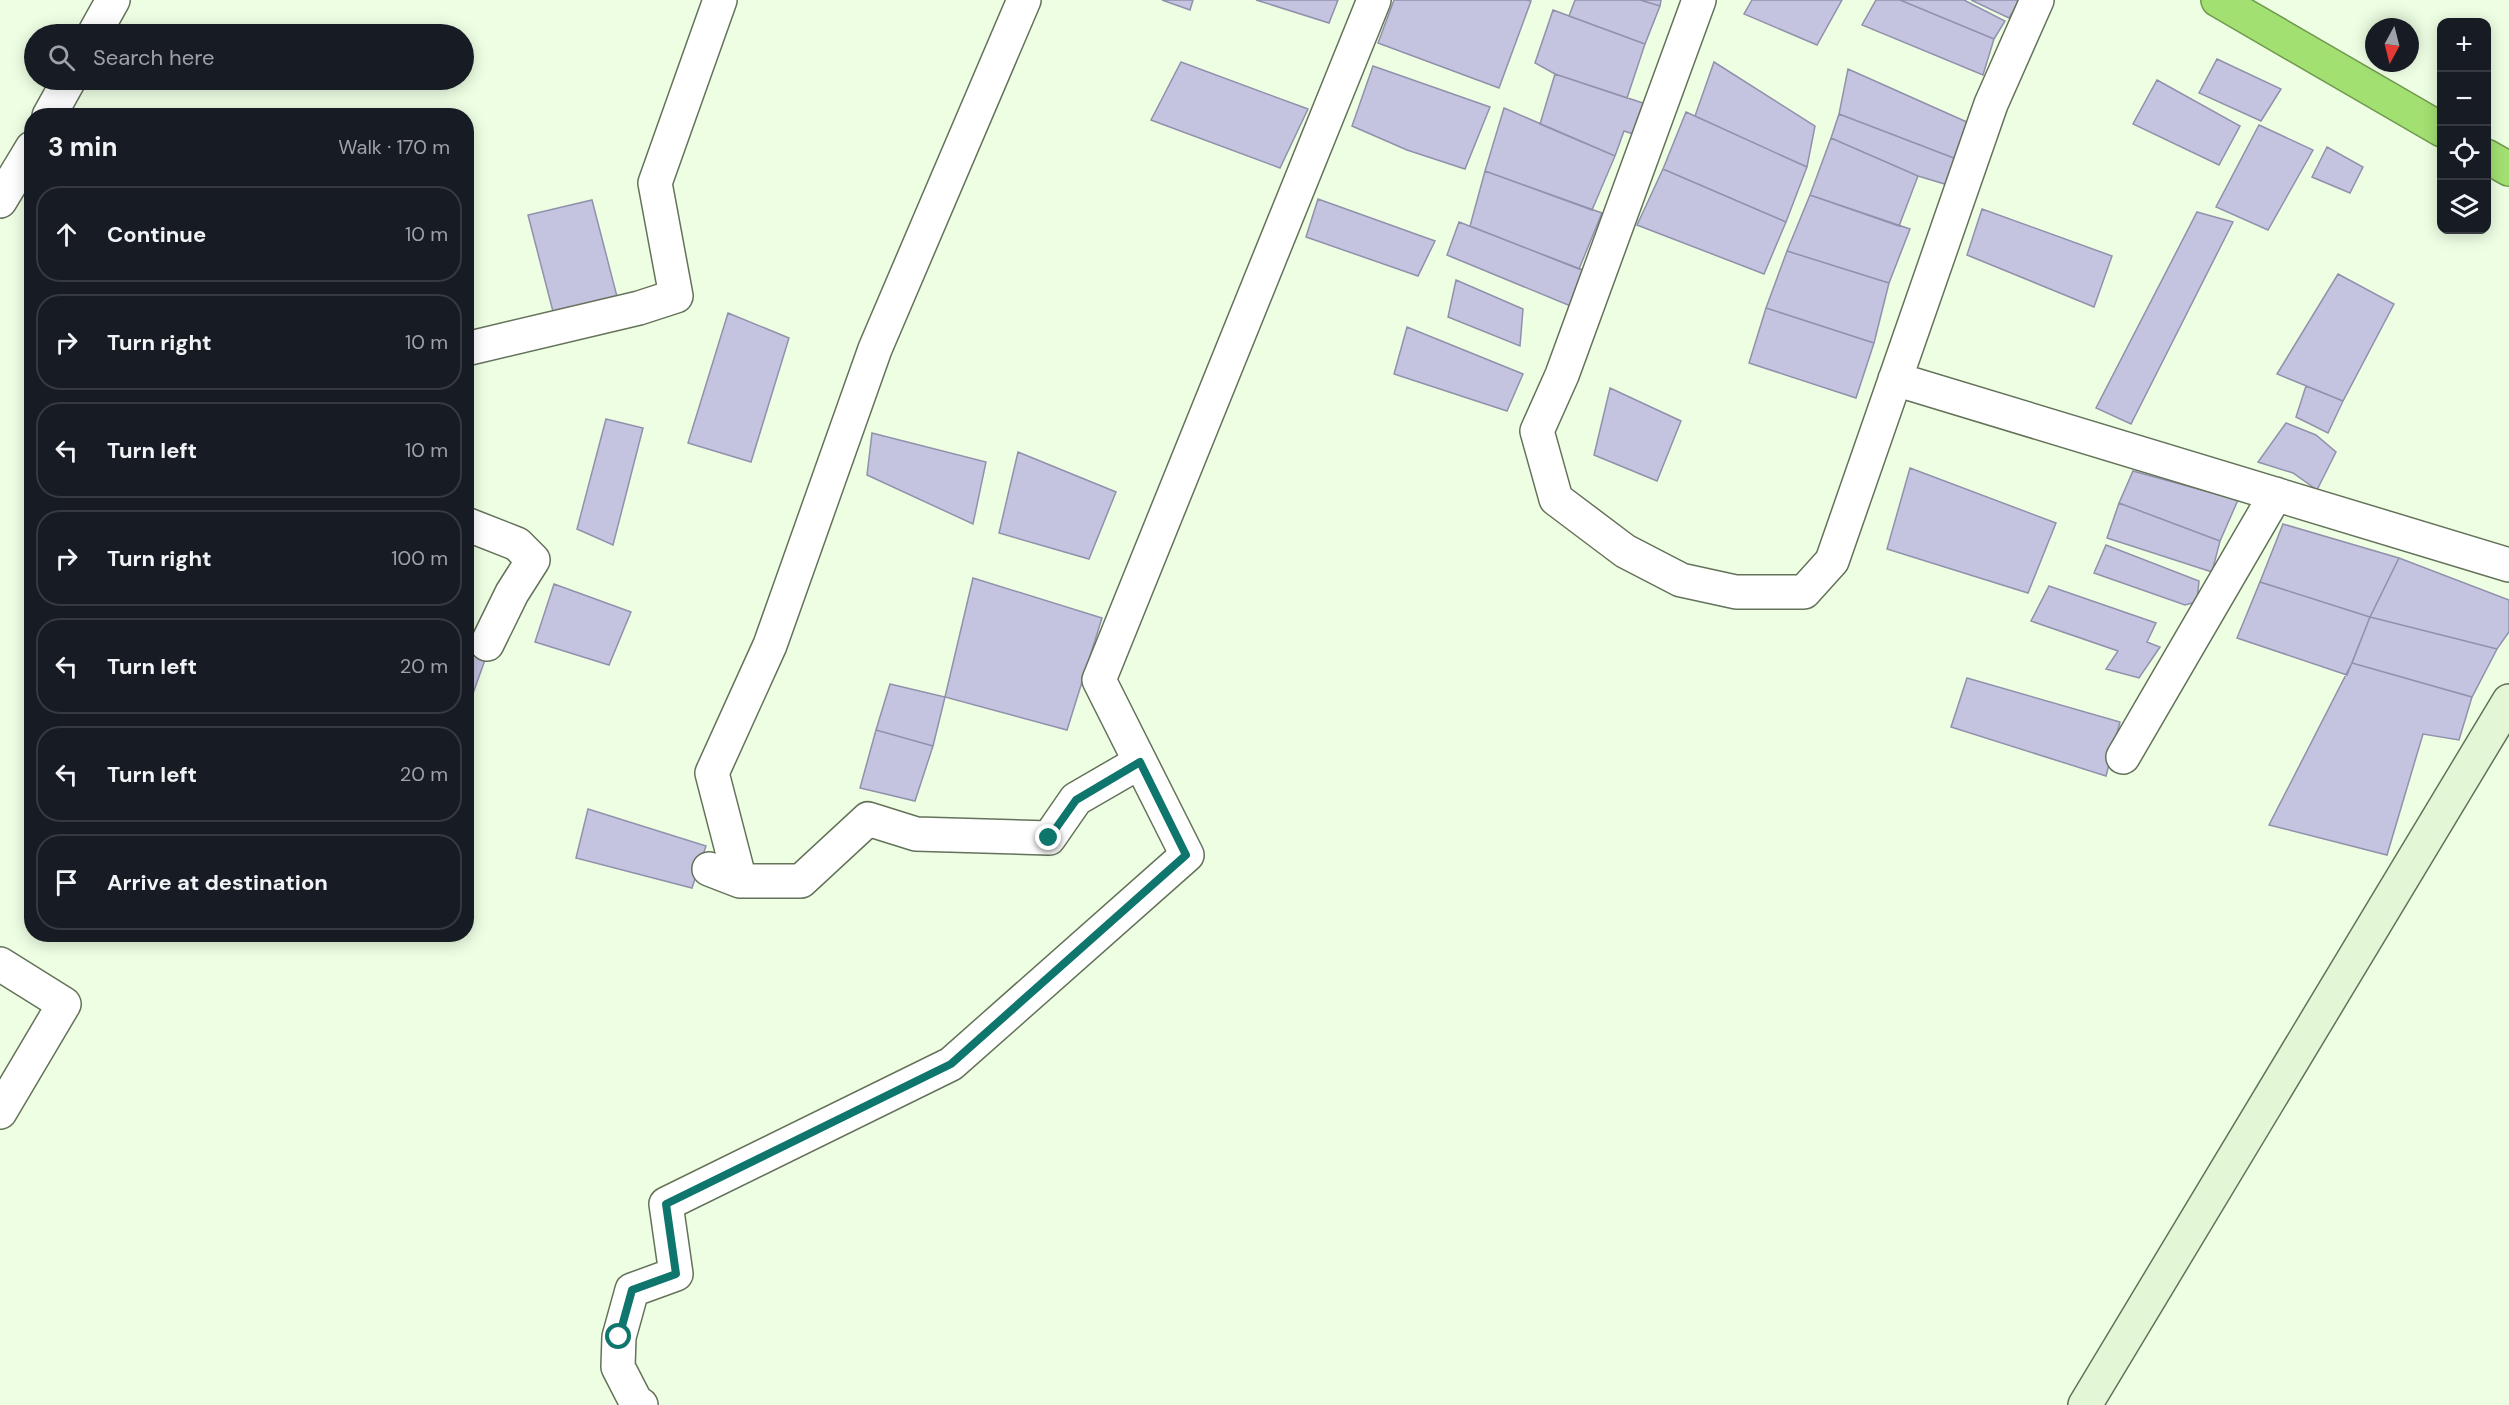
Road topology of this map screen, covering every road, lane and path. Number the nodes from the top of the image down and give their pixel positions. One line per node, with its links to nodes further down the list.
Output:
1 (113, 0): 8 (street)
2 (720, 0): 16 (street)
3 (1024, 0): 26 (street)
4 (1374, 0): 24 (street)
5 (1699, 0): 17 (street)
6 (2037, 0): 17 (street)
7 (2218, 0): 11 (highway)
8 (100, 24)
9 (63, 90): 10 (street)
10 (53, 108)
11 (2437, 127)
12 (2491, 158): 14 (highway)
13 (24, 161): 15 (street)
14 (2509, 169)
15 (0, 201)
16 (474, 347)
17 (1894, 379): 18 (street)
18 (2276, 494): 20 (street); 23 (street)
19 (474, 527): 21 (street)
20 (2509, 565)
21 (487, 644)
22 (2509, 701): 30 (main road)
23 (2123, 757)
24 (1140, 762): 26 (street); 29 (street)
25 (709, 869): 26 (street)
26 (740, 881)
27 (0, 964): 28 (street)
28 (0, 1112)
29 (641, 1405)
30 (2085, 1405)

